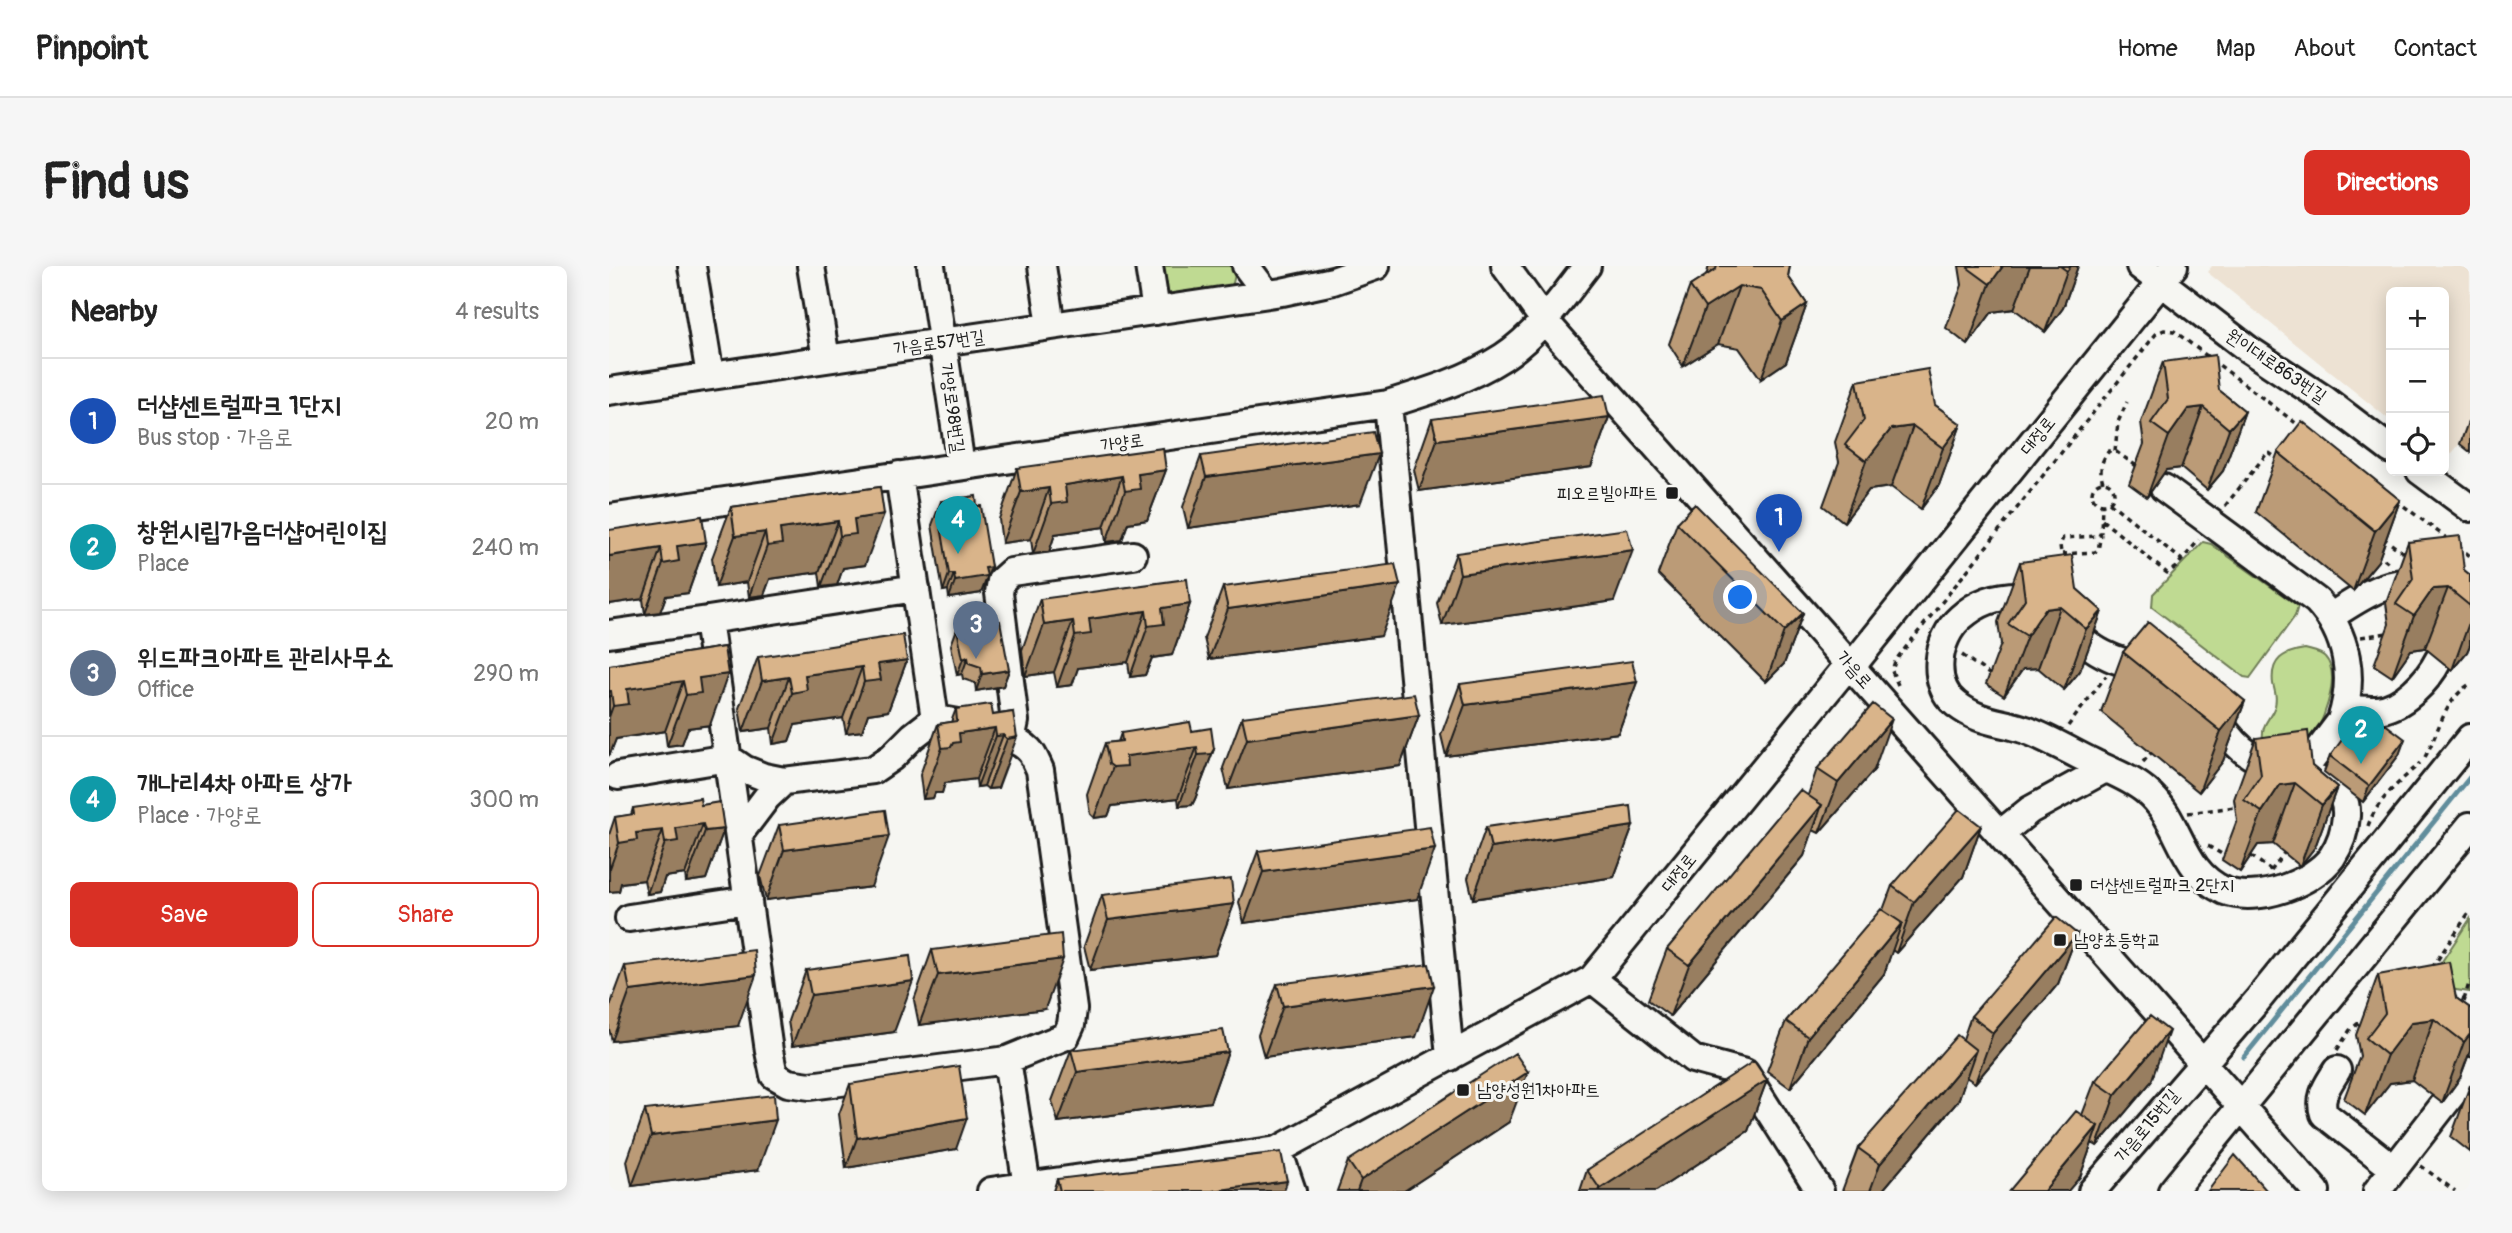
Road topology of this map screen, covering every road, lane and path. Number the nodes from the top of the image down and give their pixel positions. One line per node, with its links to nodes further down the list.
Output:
1 (692, 266): 17 (street)
2 (811, 266): 16 (street)
3 (931, 266): 15 (street, 가양로98번길)
4 (1042, 266): 14 (street)
5 (1149, 266): 12 (street)
6 (1246, 266): 11 (street)
7 (1376, 266): 11 (street, 가음로57번길)
8 (1505, 266): 13 (street, 가음로)
9 (1587, 266): 13 (street, 가양로)
10 (2158, 272): 21 (street, 원이대로863번길); 49 (street, 대정로)
11 (1267, 294): 12 (street, 가음로57번길)
12 (1156, 311): 14 (street, 가음로57번길)
13 (1544, 320): 20 (street, 가양로); 49 (street, 가음로)
14 (1051, 326): 15 (street, 가음로57번길)
15 (942, 342): 16 (street, 가음로57번길); 24 (street, 가양로98번길)
16 (826, 359): 17 (street, 가음로57번길)
17 (710, 376): 18 (street, 가음로57번길)
18 (609, 391)
19 (2127, 402): 22 (path)
20 (1388, 404): 24 (street, 가양로); 80 (street)
21 (2386, 446)
22 (2115, 451): 26 (path); 29 (path)
23 (2268, 452): 25 (path)
24 (961, 466): 27 (street, 가양로)
25 (2288, 467)
26 (2140, 468)
27 (899, 475): 34 (street, 가양로); 41 (street)
28 (2427, 476): 33 (street)
29 (2103, 482): 31 (path); 32 (path)
30 (2164, 488): 43 (street)
31 (2109, 502): 32 (path); 38 (path)
32 (2102, 504): 35 (path)
33 (2470, 508)
34 (609, 518)
35 (2101, 532): 36 (path); 36 (path)
36 (2062, 554): 39 (path)
37 (1133, 555): 54 (street)
38 (2182, 560)
39 (2063, 565)
40 (2418, 575): 40 (path); 43 (street)
41 (916, 588): 42 (street); 51 (street)
42 (708, 620): 45 (street); 56 (street)
43 (2336, 628): 44 (path); 52 (street)
44 (2390, 633)
45 (609, 634)
46 (1944, 642): 48 (street); 50 (path); 55 (street)
47 (2439, 659): 52 (street)
48 (2117, 660): 55 (path); 58 (street)
49 (1849, 664): 65 (street, 가음로); 72 (street, 대정로)
50 (1992, 676)
51 (935, 719): 54 (street); 60 (street)
52 (2341, 720): 58 (street)
53 (2470, 737): 83 (street, 가음로15번길)
54 (1011, 740): 82 (street)
55 (2055, 743): 57 (street)
56 (728, 758): 59 (street); 60 (street); 64 (street)
57 (2105, 769): 62 (street); 65 (street)
58 (2300, 775): 62 (street)
59 (618, 776)
60 (784, 781): 64 (street)
61 (2235, 807): 62 (path)
62 (2167, 815)
63 (2470, 825): 85 (street)
64 (739, 834): 68 (street)
65 (2000, 834): 83 (street, 가음로)
66 (2251, 856): 67 (path)
67 (2271, 870)
68 (748, 900): 70 (street); 82 (street)
69 (2469, 915): 71 (path)
70 (629, 918)
71 (2428, 978)
72 (1592, 979): 80 (street, 대정로); 90 (street)
73 (2470, 980): 75 (path)
74 (2445, 994): 75 (path)
75 (2463, 1000): 76 (path)
76 (2470, 1002)
77 (2373, 1015): 78 (path)
78 (2363, 1018): 79 (path); 84 (path)
79 (2365, 1026)
80 (1450, 1056): 86 (street, 대정로)
81 (2468, 1057): 87 (street)
82 (1007, 1060): 88 (street)
83 (2205, 1066): 85 (street, 가음로); 91 (street, 가음로15번길)
84 (2335, 1073): 87 (street)
85 (2239, 1103): 92 (street); 93 (street, 가음로)
86 (1278, 1150): 88 (street, 대정로); 89 (street)
87 (2400, 1162): 94 (street); 95 (path)
88 (1009, 1189)
89 (1292, 1191)
90 (1820, 1191)
91 (2092, 1191)
92 (2172, 1191)
93 (2316, 1191)
94 (2377, 1191)
95 (2455, 1191)

